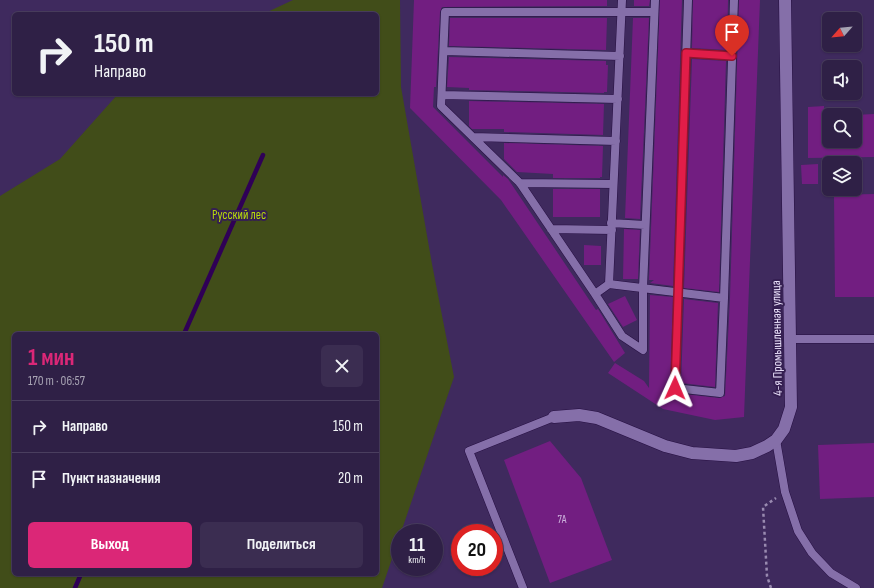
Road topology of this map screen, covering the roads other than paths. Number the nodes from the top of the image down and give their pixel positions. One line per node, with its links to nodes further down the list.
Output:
1 (622, 0): 6 (lane)
2 (654, 0): 7 (lane)
3 (688, 0): 9 (lane)
4 (734, 0): 11 (lane)
5 (785, 0): 26 (street, 4-я Промышленная улица)
6 (622, 12): 7 (lane); 8 (lane); 10 (lane)
7 (654, 12): 18 (lane)
8 (444, 51): 10 (lane); 12 (lane)
9 (686, 53): 11 (lane); 23 (lane)
10 (620, 56): 13 (lane)
11 (732, 56): 25 (lane)
12 (442, 96): 13 (lane); 14 (lane)
13 (618, 99): 15 (lane)
14 (473, 137): 15 (lane); 16 (lane)
15 (616, 141): 17 (lane)
16 (520, 183): 17 (lane); 20 (lane)
17 (613, 184): 19 (lane)
18 (645, 225): 19 (lane); 22 (lane)
19 (612, 227): 20 (lane); 21 (lane)
20 (551, 229): 24 (lane)
21 (609, 284): 22 (lane); 24 (lane)
22 (642, 288): 23 (lane); 24 (lane)
23 (677, 292): 25 (lane); 25 (lane)
24 (595, 294)
25 (724, 298)
26 (790, 339): 27 (lane); 29 (street, 4-я Промышленная улица)
27 (874, 339)
28 (554, 417): 29 (street); 30 (lane)
29 (776, 440): 31 (lane)
30 (522, 588)
31 (856, 588)

